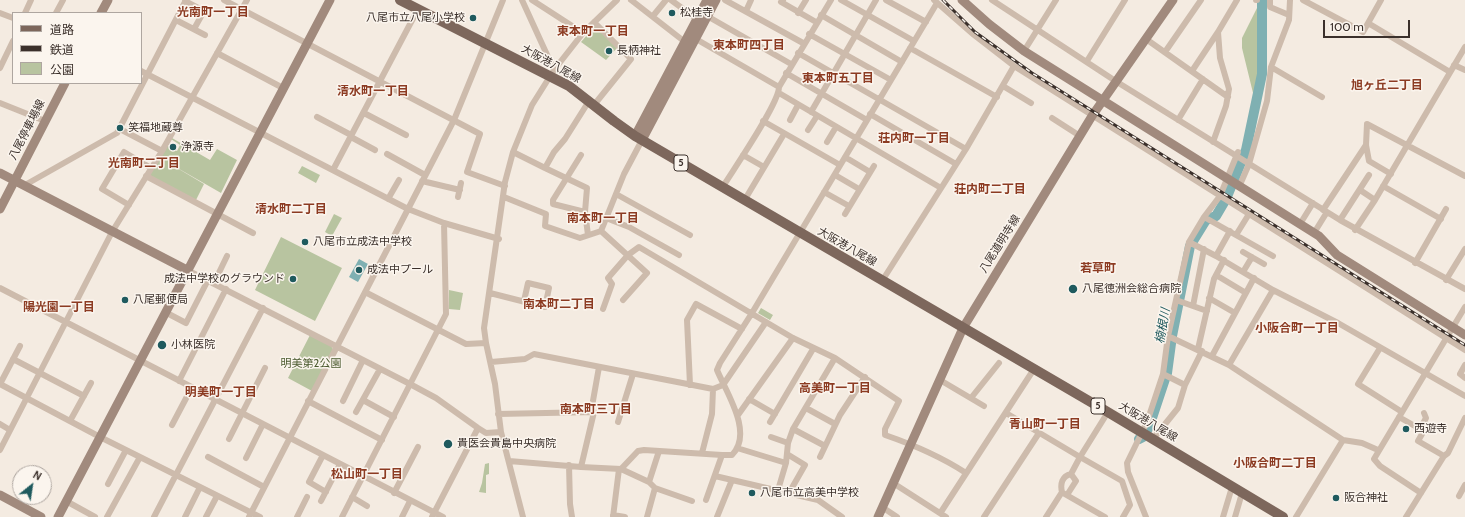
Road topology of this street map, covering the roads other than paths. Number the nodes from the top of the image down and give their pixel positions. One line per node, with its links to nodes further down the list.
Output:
1 (30, 0): 41 (street)
2 (63, 0): 42 (street)
3 (108, 0): 43 (street)
4 (224, 0): 39 (street)
5 (247, 0): 39 (street)
6 (330, 0): 70 (street)
7 (400, 0): 38 (main road, 大阪港八尾線 / 5)
8 (502, 0): 71 (street)
9 (522, 0): 91 (street)
10 (532, 0): 61 (street)
11 (617, 0): 54 (street)
12 (631, 0): 49 (street)
13 (666, 0): 49 (street)
14 (671, 0): 52 (street)
15 (716, 0): 50 (street)
16 (725, 0): 40 (street)
17 (752, 0): 40 (street)
18 (783, 0): 45 (street)
19 (806, 0): 45 (street)
20 (831, 0): 46 (street)
21 (841, 0): 47 (street)
22 (876, 0): 47 (street)
23 (886, 0): 56 (street)
24 (962, 0): 75 (street)
25 (992, 0): 59 (street)
26 (1056, 0): 59 (street)
27 (1125, 0): 80 (street)
28 (1172, 0): 66 (street, 八尾道明寺線)
29 (1201, 0): 76 (street)
30 (1237, 0): 60 (street)
31 (1270, 0): 48 (street)
32 (1290, 0): 48 (street)
33 (1303, 0): 57 (street)
34 (1381, 0): 57 (street)
35 (186, 1): 53 (street); 58 (street)
36 (706, 1): 52 (street)
37 (936, 2): 56 (street); 84 (street)
38 (418, 9): 71 (main road, 大阪港八尾線 / 5); 97 (street)
39 (242, 10): 70 (street); 77 (street)
40 (746, 11): 72 (street)
41 (26, 12)
42 (57, 12)
43 (102, 12)
44 (0, 13): 51 (street)
45 (798, 13): 55 (street)
46 (821, 15): 55 (street); 64 (street)
47 (868, 15): 64 (street); 67 (street)
48 (1289, 15): 85 (street)
49 (654, 16): 68 (street)
50 (708, 16): 65 (street); 82 (street)
51 (12, 18)
52 (697, 19): 68 (street)
53 (176, 20): 58 (street); 93 (street)
54 (594, 22): 61 (street); 111 (street)
55 (816, 22): 62 (street)
56 (926, 22): 67 (street)
57 (1368, 23): 90 (street)
58 (194, 29): 63 (street)
59 (1037, 29): 75 (street); 80 (street)
60 (1218, 32): 88 (street); 105 (street)
61 (583, 33): 91 (street)
62 (809, 34): 72 (street); 79 (street)
63 (205, 35)
64 (857, 35): 79 (street); 81 (street)
65 (696, 39): 102 (street); 133 (street)
66 (1146, 39): 76 (street); 98 (street, 八尾道明寺線)
67 (914, 41): 74 (street)
68 (685, 42): 133 (street)
69 (12, 43): 86 (street)
70 (307, 43): 97 (street); 101 (street)
71 (486, 43): 91 (main road, 大阪港八尾線 / 5); 121 (street)
72 (803, 43): 78 (street)
73 (1465, 47): 83 (street)
74 (910, 48): 81 (street); 104 (street)
75 (1024, 51): 109 (street)
76 (1165, 52): 88 (street)
77 (217, 53): 101 (street); 107 (street)
78 (798, 53): 82 (street); 94 (street)
79 (845, 54): 94 (street); 96 (street)
80 (1087, 61): 98 (street)
81 (902, 62): 96 (street)
82 (792, 64): 92 (street)
83 (1454, 65): 87 (street); 90 (street)
84 (1014, 66): 100 (street); 116 (street)
85 (1271, 67): 106 (street); 149 (street)
86 (0, 68)
87 (1465, 70)
88 (1192, 71): 95 (street)
89 (142, 72): 93 (street)
90 (1450, 72): 138 (street)
91 (552, 73): 111 (main road, 大阪港八尾線 / 5); 142 (street)
92 (786, 73): 102 (street); 103 (street)
93 (147, 74): 107 (street); 126 (street)
94 (834, 74): 103 (street); 108 (street)
95 (1203, 79): 105 (street); 123 (street)
96 (891, 80): 108 (street)
97 (380, 81): 114 (street); 121 (street)
98 (1117, 82): 109 (street, 八尾道明寺線); 123 (street)
99 (64, 84): 120 (street, 八尾停車場線)
100 (1003, 86): 104 (street); 112 (street)
101 (283, 88): 128 (street)
102 (778, 90): 113 (street); 124 (street)
103 (822, 94): 115 (street); 118 (street)
104 (997, 97): 139 (street)
105 (1228, 97): 136 (street)
106 (1322, 97)
107 (192, 98): 128 (street); 140 (street)
108 (879, 100): 118 (street); 139 (street)
109 (1102, 101): 116 (street, 八尾道明寺線); 165 (street)
110 (0, 103): 120 (street)
111 (591, 103): 133 (main road, 大阪港八尾線 / 5); 154 (street)
112 (1031, 103)
113 (798, 105): 115 (street); 122 (street)
114 (364, 113): 130 (street); 131 (street)
115 (814, 114): 125 (street); 127 (street)
116 (1092, 116): 132 (street, 八尾道明寺線); 182 (street)
117 (317, 117): 131 (street)
118 (869, 117): 134 (street); 148 (street)
119 (1052, 118): 132 (street)
120 (45, 120): 166 (street, 八尾停車場線)
121 (454, 120): 163 (street); 170 (street)
122 (790, 120)
123 (1178, 120): 136 (street)
124 (763, 121): 129 (street); 145 (street)
125 (836, 127): 134 (street); 135 (street)
126 (120, 129): 140 (street); 169 (street)
127 (808, 130)
128 (259, 132): 155 (street); 194 (street)
129 (784, 134): 150 (street); 152 (street)
130 (406, 135)
131 (351, 136): 141 (street); 155 (street)
132 (1080, 136): 257 (street, 八尾道明寺線)
133 (639, 138): 173 (main road, 大阪港八尾線 / 5); 179 (street)
134 (856, 139): 147 (street); 174 (street)
135 (827, 142)
136 (1213, 142): 146 (street)
137 (1366, 145): 138 (street); 158 (street); 192 (street)
138 (1408, 145): 158 (street); 162 (street)
139 (966, 149): 148 (street)
140 (162, 150): 153 (street)
141 (375, 150)
142 (513, 152): 154 (street); 170 (street)
143 (387, 154): 163 (street)
144 (581, 155): 164 (street)
145 (743, 155): 152 (street); 173 (street)
146 (1237, 155): 149 (street); 165 (street)
147 (845, 157): 150 (street); 156 (street)
148 (956, 164): 174 (street)
149 (1248, 164): 172 (street); 186 (street)
150 (840, 165): 159 (street)
151 (874, 166): 156 (street)
152 (764, 167): 185 (street)
153 (151, 168): 161 (street); 187 (street)
154 (545, 168): 164 (street)
155 (333, 170): 183 (street)
156 (870, 172): 175 (street)
157 (0, 173): 166 (street)
158 (1390, 174): 171 (street)
159 (834, 175): 175 (street); 178 (street)
160 (1369, 175): 177 (street)
161 (146, 176): 187 (street); 194 (street)
162 (1465, 176)
163 (424, 178): 176 (street); 190 (street)
164 (566, 178): 193 (street); 193 (street)
165 (1228, 179): 172 (street); 182 (street)
166 (15, 180): 169 (street); 189 (street, 八尾停車場線)
167 (398, 180): 183 (street)
168 (462, 183): 176 (street)
169 (25, 185): 205 (street)
170 (505, 186): 181 (street)
171 (1383, 186): 184 (street); 199 (street)
172 (1238, 187): 202 (street)
173 (722, 188): 185 (main road, 大阪港八尾線 / 5)
174 (941, 188): 234 (street)
175 (859, 189): 188 (street)
176 (460, 190): 180 (street)
177 (1360, 190): 184 (street); 200 (street)
178 (824, 192): 188 (street); 208 (street)
179 (616, 194): 198 (street); 210 (street)
180 (458, 197)
181 (504, 197): 211 (street); 213 (street)
182 (1224, 198): 196 (street); 197 (street)
183 (388, 199): 190 (street)
184 (1375, 200): 203 (street)
185 (744, 201): 208 (main road, 大阪港八尾線 / 5)
186 (1313, 204): 192 (street); 202 (street)
187 (128, 205): 205 (street)
188 (849, 206): 195 (street)
189 (0, 209)
190 (408, 209): 201 (street); 240 (street)
191 (1446, 209): 199 (street)
192 (1325, 211): 200 (street); 209 (street)
193 (585, 212): 211 (street)
194 (216, 214): 207 (street); 229 (street)
195 (845, 214)
196 (1249, 214): 212 (street); 228 (street)
197 (1204, 216): 206 (street); 214 (street)
198 (606, 218): 204 (street); 218 (street)
199 (1441, 219): 226 (street)
200 (1340, 220): 203 (street)
201 (444, 223): 213 (street); 259 (street)
202 (1300, 224): 209 (street)
203 (1355, 230): 226 (street)
204 (601, 231): 211 (street); 221 (street)
205 (112, 232): 229 (street); 255 (street)
206 (1230, 232): 212 (street); 222 (street)
207 (253, 233)
208 (800, 233): 234 (main road, 大阪港八尾線 / 5); 253 (street)
209 (1314, 233): 219 (street)
210 (690, 234)
211 (588, 235)
212 (1236, 235): 223 (street)
213 (498, 239): 241 (street)
214 (1189, 242): 215 (street); 245 (street)
215 (1204, 249): 222 (street); 247 (street)
216 (1465, 249): 233 (street)
217 (1243, 252): 224 (street)
218 (679, 255)
219 (1337, 255): 228 (street); 258 (street)
220 (227, 256): 235 (street)
221 (628, 256): 244 (street); 250 (street); 253 (street)
222 (1216, 256): 225 (street)
223 (1273, 256)
224 (1252, 257): 227 (street); 230 (street)
225 (1224, 260): 230 (street); 231 (street)
226 (1415, 263): 233 (street)
227 (1264, 264)
228 (1329, 264): 264 (street)
229 (187, 270): 235 (street); 252 (street)
230 (1243, 272): 232 (street)
231 (1216, 275): 242 (street); 243 (street)
232 (1254, 278): 239 (street); 242 (street)
233 (1446, 280): 238 (street)
234 (882, 281): 257 (main road, 大阪港八尾線 / 5)
235 (211, 282): 237 (street); 252 (street)
236 (0, 288): 255 (street)
237 (226, 289): 248 (street); 292 (street)
238 (1465, 289)
239 (1273, 290): 268 (street); 279 (street)
240 (366, 292): 259 (street); 267 (street)
241 (490, 293): 246 (street); 265 (street)
242 (1246, 293): 254 (street)
243 (1209, 298): 251 (street); 254 (street)
244 (623, 300)
245 (1176, 300): 247 (street); 262 (street)
246 (524, 301): 246 (street)
247 (1193, 306): 251 (street)
248 (262, 308): 267 (street); 305 (street)
249 (1465, 308): 258 (street)
250 (603, 309)
251 (1207, 311): 270 (street)
252 (165, 312): 275 (street)
253 (752, 313): 256 (street); 260 (street)
254 (1235, 313): 272 (street)
255 (66, 322): 275 (street); 285 (street)
256 (766, 322): 263 (street); 297 (street)
257 (963, 328): 284 (main road, 大阪港八尾線 / 5); 291 (street, 八尾道明寺線)
258 (1453, 328): 261 (street); 264 (street)
259 (439, 329): 265 (street); 295 (street)
260 (742, 329): 296 (street); 297 (street)
261 (1465, 335)
262 (1168, 336): 270 (street); 287 (street)
263 (793, 338): 269 (street); 306 (street)
264 (1447, 338): 271 (street); 288 (street)
265 (486, 343): 277 (street)
266 (20, 346): 274 (street)
267 (337, 346): 276 (street); 309 (street)
268 (1380, 348): 288 (street); 320 (street)
269 (813, 349): 273 (street); 319 (street)
270 (1200, 350): 272 (street); 298 (street)
271 (1465, 350)
272 (1212, 356): 279 (street)
273 (835, 358): 289 (street); 311 (street)
274 (13, 359): 285 (street); 294 (street)
275 (140, 360): 292 (street); 338 (street)
276 (363, 360): 283 (street); 307 (street)
277 (491, 362): 281 (street); 318 (street)
278 (998, 363): 304 (street)
279 (1229, 365): 344 (street)
280 (1465, 365): 290 (street)
281 (599, 367): 286 (street); 313 (street)
282 (265, 368): 315 (street)
283 (380, 368): 295 (street); 308 (street)
284 (1034, 369): 314 (main road, 大阪港八尾線 / 5); 316 (street)
285 (40, 373): 302 (street); 303 (street)
286 (633, 374): 296 (street); 325 (street)
287 (1163, 374): 298 (street); 336 (street)
288 (1425, 374): 301 (street); 320 (street)
289 (865, 377): 329 (street); 346 (street)
290 (1465, 378)
291 (940, 380): 304 (street); 346 (street, 八尾道明寺線)
292 (179, 381): 299 (street)
293 (91, 383): 302 (street)
294 (0, 384): 303 (street)
295 (410, 384): 322 (street); 331 (street)
296 (690, 385): 300 (street)
297 (723, 385): 300 (street); 321 (street)
298 (1185, 385): 342 (street)
299 (192, 387): 305 (street); 330 (street)
300 (713, 389): 354 (street)
301 (1465, 395)
302 (84, 396): 324 (street)
303 (27, 398): 324 (street); 334 (street)
304 (971, 398): 310 (street)
305 (215, 399): 315 (street); 371 (street)
306 (750, 399): 319 (street); 321 (street)
307 (343, 400)
308 (363, 400): 312 (street); 322 (street)
309 (308, 402): 341 (street); 343 (street)
310 (984, 406)
311 (806, 408): 329 (street); 332 (street)
312 (356, 412)
313 (591, 412): 318 (street); 368 (street)
314 (1108, 412): 336 (main road, 大阪港八尾線 / 5); 362 (street)
315 (242, 413): 328 (street); 340 (street)
316 (1006, 413): 337 (street); 370 (street)
317 (1424, 413): 333 (street)
318 (498, 414): 335 (street)
319 (775, 414): 326 (street)
320 (1400, 414): 333 (street); 352 (street)
321 (738, 415): 349 (street)
322 (394, 417): 343 (street)
323 (1465, 418): 359 (street)
324 (70, 421): 338 (street)
325 (618, 422)
326 (770, 422)
327 (0, 424): 334 (street)
328 (263, 424): 341 (street); 363 (street)
329 (836, 424): 348 (street)
330 (172, 425)
331 (478, 428): 335 (street); 405 (street)
332 (793, 429): 345 (street); 348 (street)
333 (1420, 429): 359 (street)
334 (10, 430): 350 (street)
335 (500, 432): 364 (street)
336 (1142, 432): 342 (main road, 大阪港八尾線 / 5); 432 (street)
337 (1039, 434): 362 (street); 428 (street)
338 (100, 437): 351 (street); 397 (street)
339 (771, 437): 345 (street)
340 (229, 438)
341 (290, 438): 356 (street); 381 (street)
342 (1153, 439): 382 (main road, 大阪港八尾線 / 5)
343 (382, 440): 373 (street)
344 (1343, 440): 352 (street); 436 (street)
345 (788, 443): 355 (street)
346 (911, 443): 370 (street); 377 (street, 八尾道明寺線)
347 (418, 446): 386 (street)
348 (825, 446): 358 (street)
349 (737, 448): 357 (street); 365 (street)
350 (0, 450)
351 (126, 450): 360 (street); 378 (street)
352 (1378, 450): 390 (street)
353 (659, 451): 354 (street); 369 (street); 376 (street)
354 (702, 453): 357 (street)
355 (786, 454): 365 (street); 387 (street)
356 (322, 455): 366 (street); 385 (street)
357 (722, 455): 374 (street)
358 (820, 456)
359 (1444, 456): 390 (street)
360 (140, 457): 371 (street); 410 (street)
361 (208, 457): 381 (street)
362 (1080, 457): 372 (street); 431 (street)
363 (246, 458)
364 (509, 461): 367 (street); 419 (street)
365 (786, 463): 384 (street)
366 (340, 464): 373 (street); 385 (street)
367 (569, 465): 368 (street); 420 (street)
368 (581, 467): 369 (street)
369 (620, 469): 376 (street); 406 (street)
370 (966, 473): 403 (street)
371 (176, 474): 380 (street); 411 (street)
372 (1071, 474): 388 (street); 388 (street)
373 (363, 476): 386 (street); 395 (street)
374 (715, 476): 375 (street); 396 (street)
375 (732, 480): 384 (street); 423 (street)
376 (649, 482): 383 (street)
377 (893, 483): 402 (street, 八尾道明寺線); 403 (street)
378 (108, 484)
379 (1465, 485): 394 (street)
380 (200, 487): 392 (street); 412 (street)
381 (264, 487): 404 (street)
382 (1232, 487): 389 (main road, 大阪港八尾線 / 5); 433 (street)
383 (655, 488): 400 (street); 422 (street)
384 (778, 490): 387 (street)
385 (326, 492): 398 (street)
386 (394, 492): 399 (street)
387 (790, 493): 424 (street)
388 (1064, 493): 429 (street); 430 (street)
389 (1242, 493): 434 (street); 435 (main road, 大阪港八尾線 / 5)
390 (1421, 493): 437 (street)
391 (0, 495): 407 (street)
392 (217, 496): 404 (street); 413 (street)
393 (307, 496): 415 (street)
394 (1459, 496)
395 (352, 497): 401 (street); 416 (street)
396 (706, 500)
397 (66, 501): 408 (street); 409 (street)
398 (321, 501)
399 (410, 501): 405 (street); 417 (street)
400 (692, 501)
401 (367, 506)
402 (882, 507): 425 (street, 八尾道明寺線); 426 (street)
403 (941, 512): 427 (street)
404 (250, 515): 414 (street)
405 (433, 515): 418 (street)
406 (613, 516): 421 (street)
407 (41, 517)
408 (58, 517)
409 (94, 517)
410 (108, 517)
411 (154, 517)
412 (185, 517)
413 (206, 517)
414 (260, 517)
415 (297, 517)
416 (342, 517)
417 (402, 517)
418 (443, 517)
419 (523, 517)
420 (572, 517)
421 (625, 517)
422 (647, 517)
423 (717, 517)
424 (842, 517)
425 (878, 517)
426 (897, 517)
427 (946, 517)
428 (984, 517)
429 (1046, 517)
430 (1104, 517)
431 (1123, 517)
432 (1146, 517)
433 (1223, 517)
434 (1235, 517)
435 (1283, 517)
436 (1296, 517)
437 (1406, 517)

